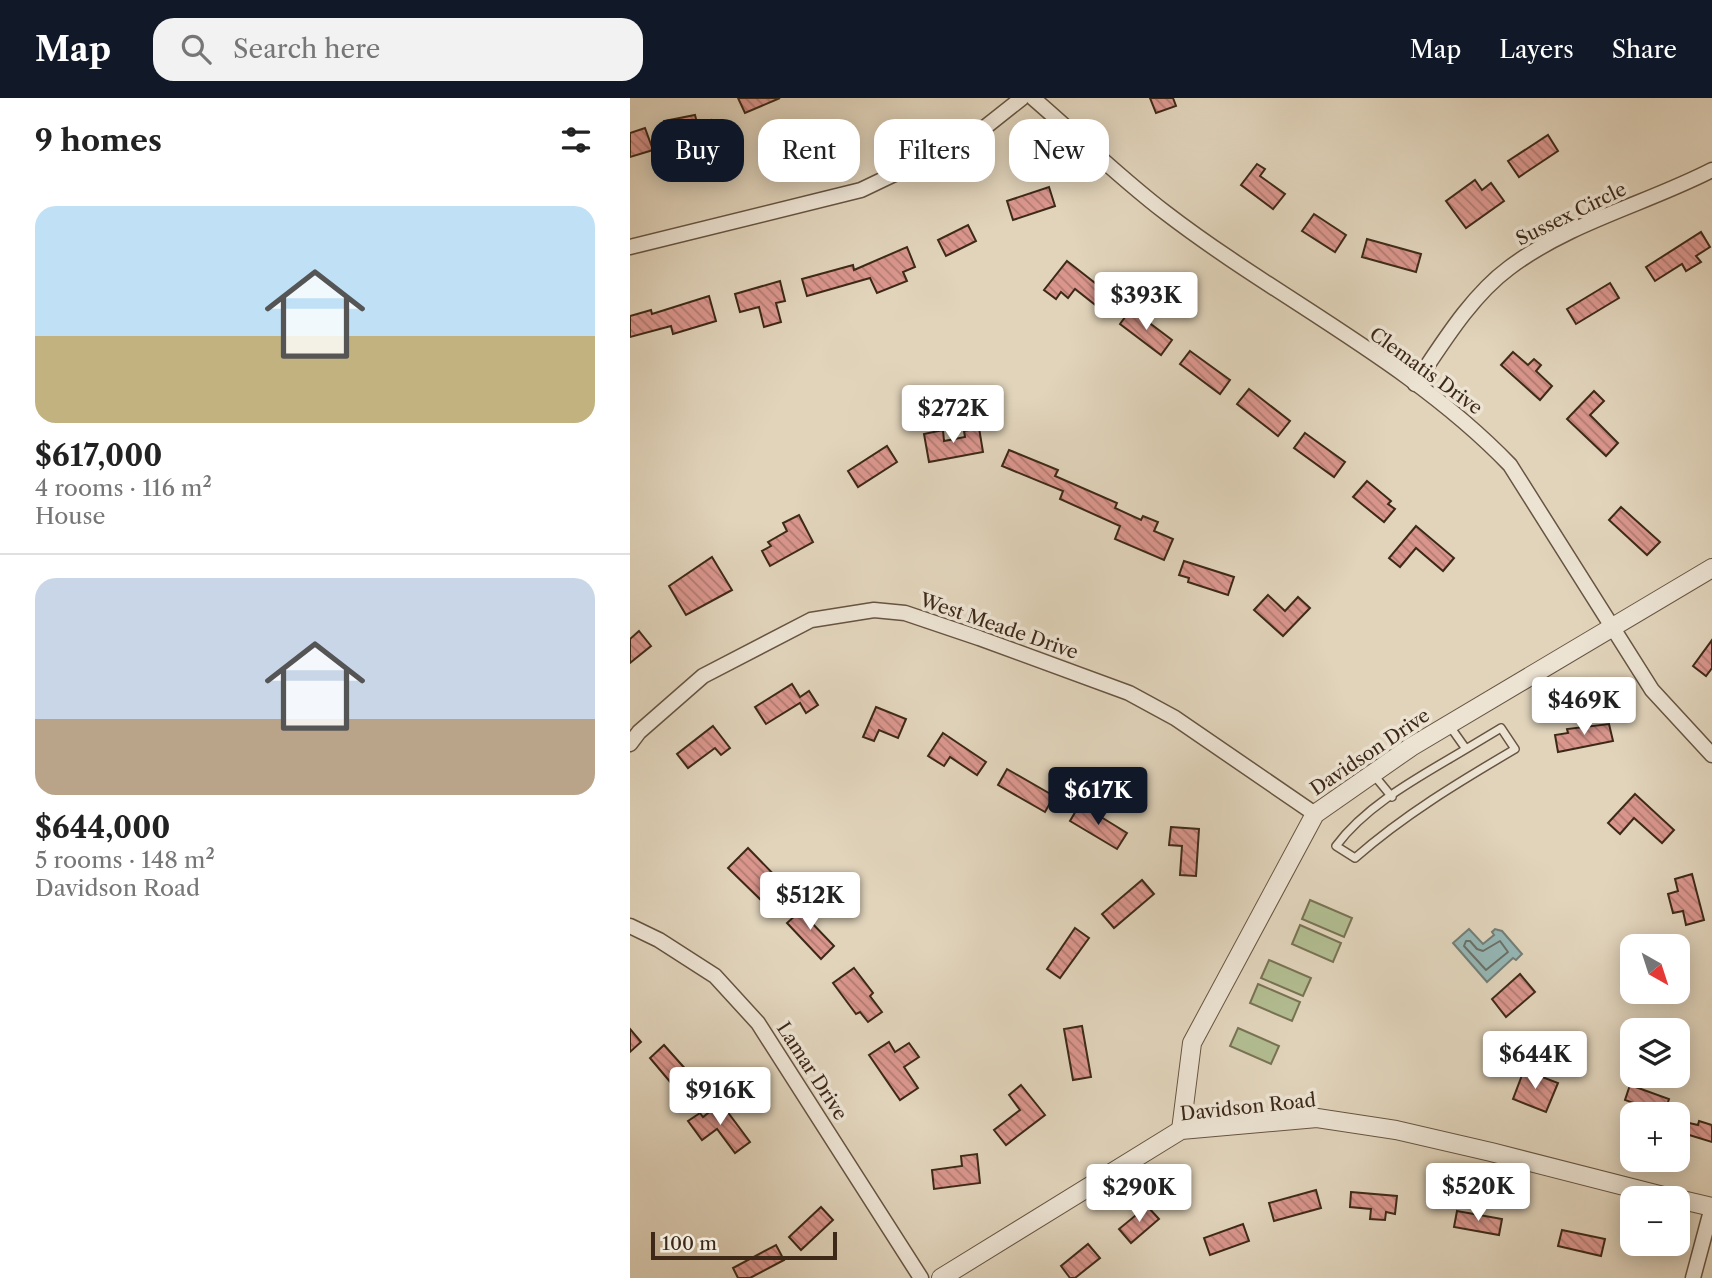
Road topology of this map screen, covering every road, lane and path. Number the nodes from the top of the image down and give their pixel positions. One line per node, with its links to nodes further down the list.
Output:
1 (1021, 98): 4 (street)
2 (1033, 98): 5 (street, Clematis Drive)
3 (1712, 170): 5 (street, Sussex Circle)
4 (630, 247)
5 (1415, 384): 7 (street, Clematis Drive)
6 (1712, 568): 7 (street, Davidson Drive)
7 (1612, 627): 8 (street, Davidson Drive); 11 (street, Clematis Drive)
8 (1449, 724): 10 (lane); 12 (street, Davidson Drive)
9 (630, 744): 14 (street, West Meade Drive)
10 (1466, 750): 13 (lane); 13 (lane)
11 (1712, 755)
12 (1373, 773): 13 (lane); 14 (street, Davidson Drive)
13 (1392, 797)
14 (1315, 814): 16 (street, Davidson Drive)
15 (630, 926): 20 (street, Lamar Drive)
16 (1181, 1130): 17 (street, Davidson Road); 21 (street, Davidson Road)
17 (1624, 1186)
18 (1690, 1202): 19 (street, Davidson Road)
19 (1712, 1207): 22 (street)
20 (921, 1278)
21 (941, 1278)
22 (1693, 1278)

